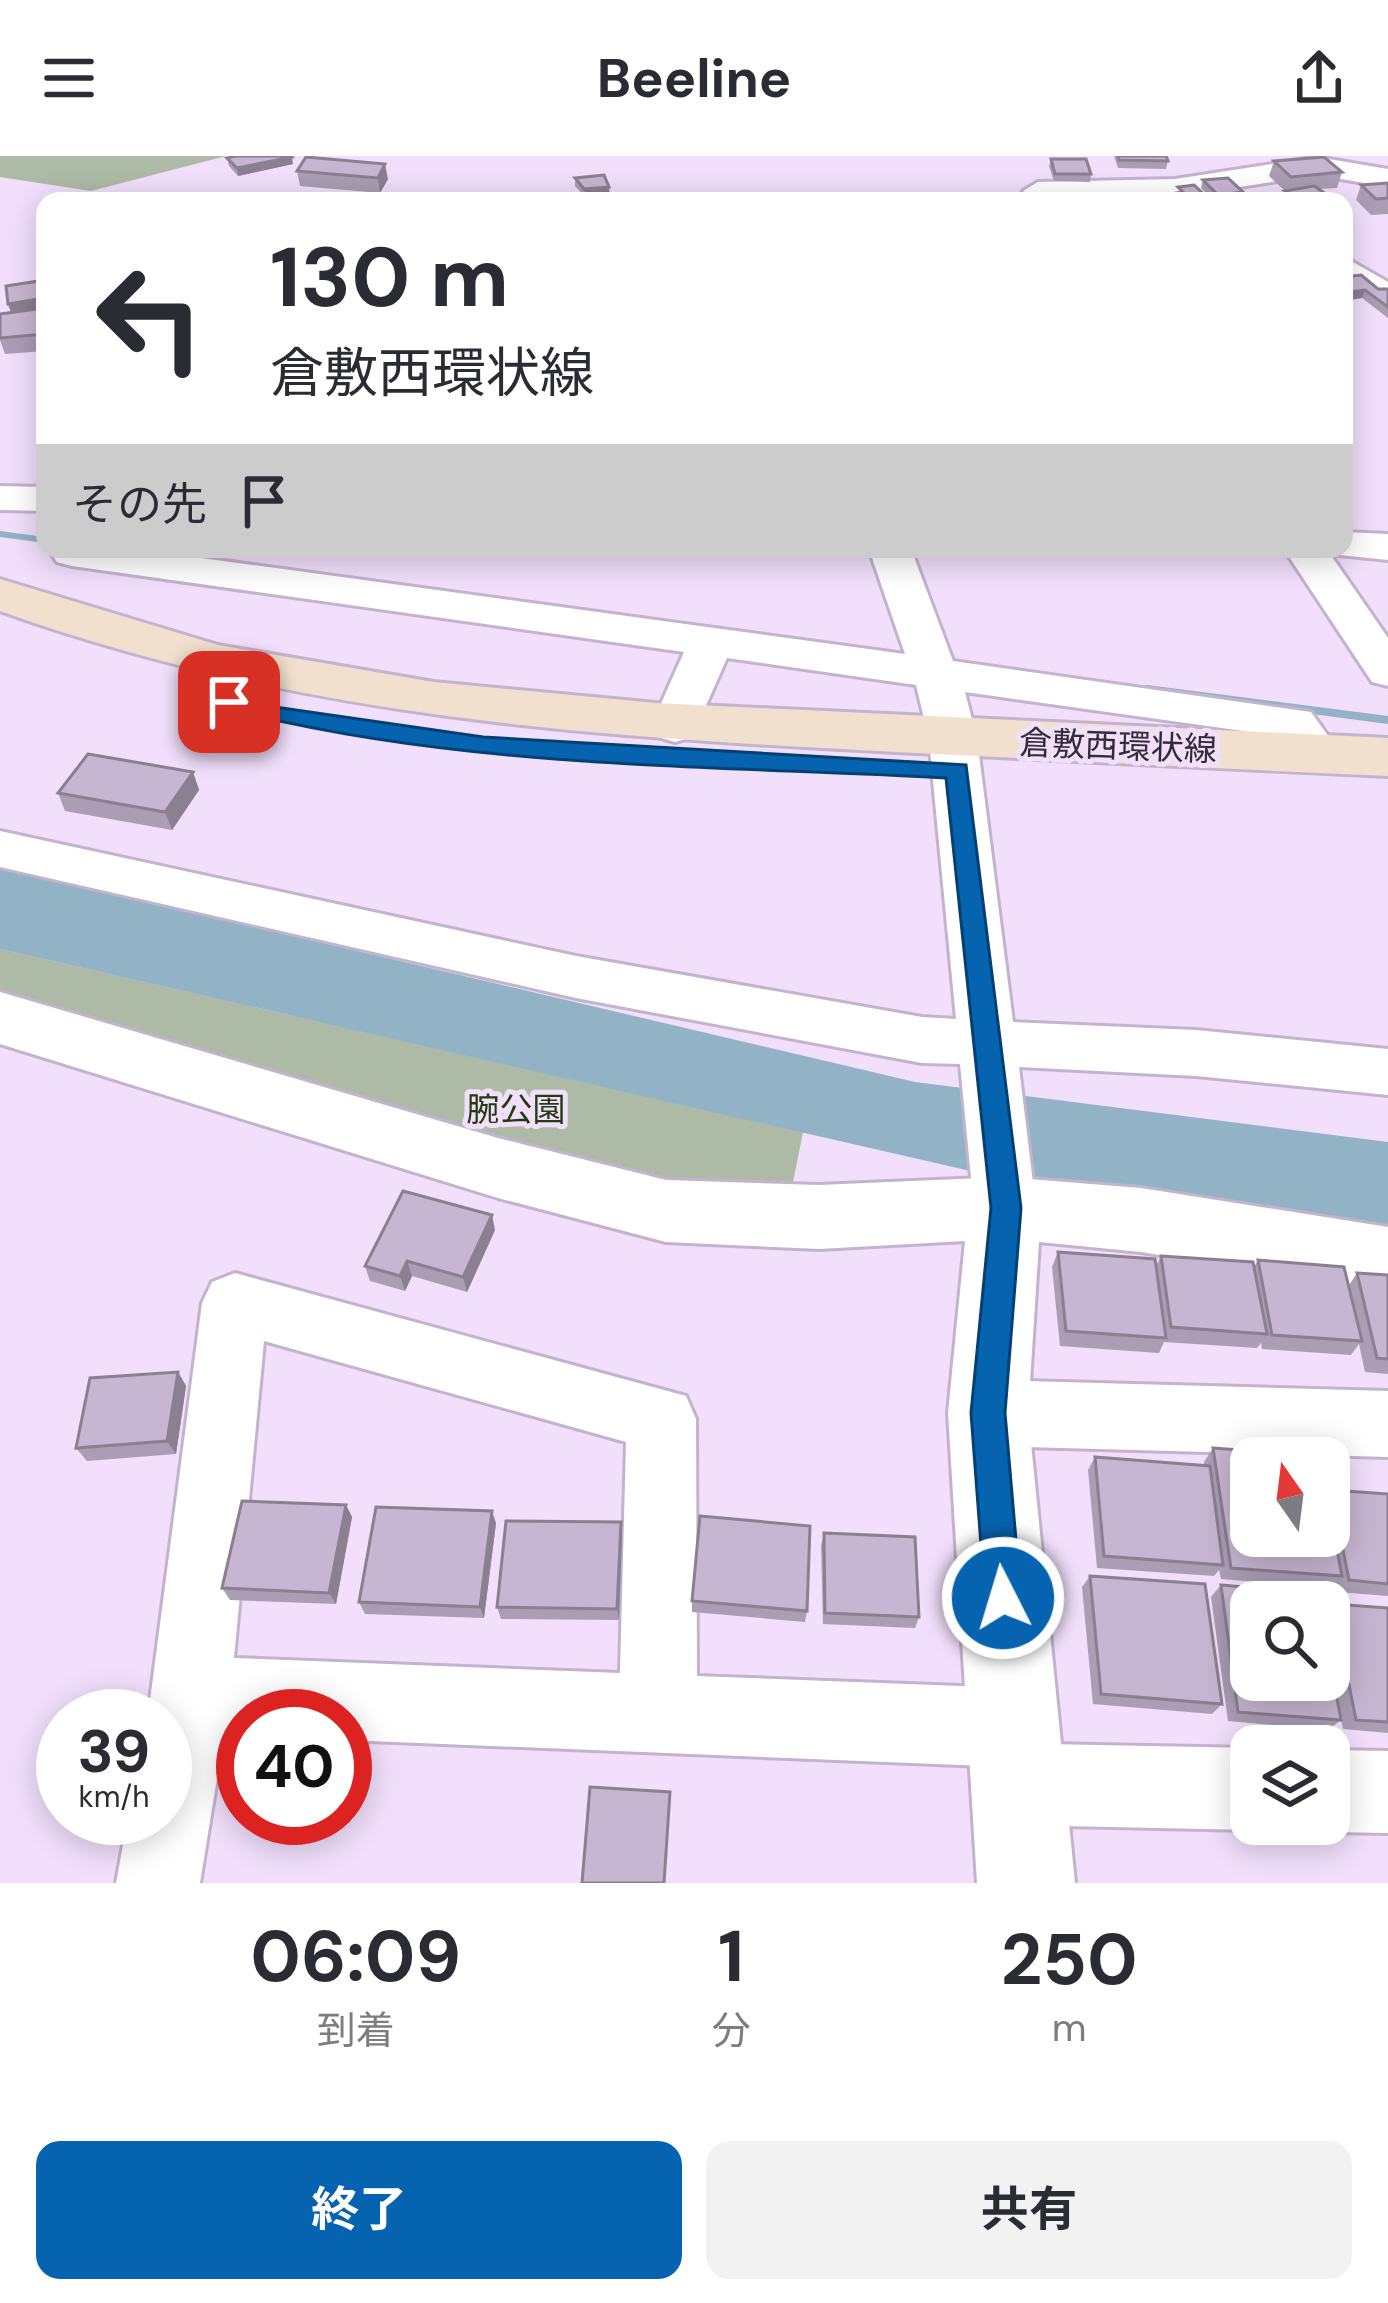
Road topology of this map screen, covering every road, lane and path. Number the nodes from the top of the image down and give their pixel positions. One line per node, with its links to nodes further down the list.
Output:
1 (1027, 156): 3 (street)
2 (1388, 178): 4 (street)
3 (1040, 192)
4 (1108, 192)
5 (1353, 259): 6 (street)
6 (1388, 297)
7 (0, 498): 8 (street)
8 (36, 499)
9 (1353, 545): 10 (street)
10 (1388, 547)
11 (108, 558): 16 (street)
12 (893, 558): 18 (street)
13 (1310, 558): 17 (street)
14 (0, 594): 19 (main road, 倉敷西環状線)
15 (0, 639): 21 (main road, 倉敷西環状線)
16 (710, 644): 18 (street); 19 (street)
17 (1388, 672)
18 (935, 675): 20 (street); 21 (street)
19 (675, 726): 21 (main road, 倉敷西環状線)
20 (1317, 754): 21 (main road, 倉敷西環状線); 22 (main road, 倉敷西環状線)
21 (955, 755): 23 (main road, 倉敷西環状線); 26 (street)
22 (1388, 757)
23 (1388, 794)
24 (0, 849): 26 (street)
25 (0, 1018): 28 (street)
26 (988, 1042): 27 (street); 28 (street)
27 (1388, 1072)
28 (1006, 1208): 29 (street); 30 (street)
29 (1388, 1260)
30 (988, 1413): 31 (street); 35 (street)
31 (1388, 1424)
32 (192, 1689): 34 (street)
33 (192, 1694): 34 (street)
34 (658, 1713): 35 (street)
35 (1016, 1756): 36 (street); 41 (street)
36 (1230, 1786)
37 (1350, 1791): 38 (street)
38 (1388, 1792)
39 (165, 1845): 40 (street)
40 (158, 1883)
41 (1026, 1883)

